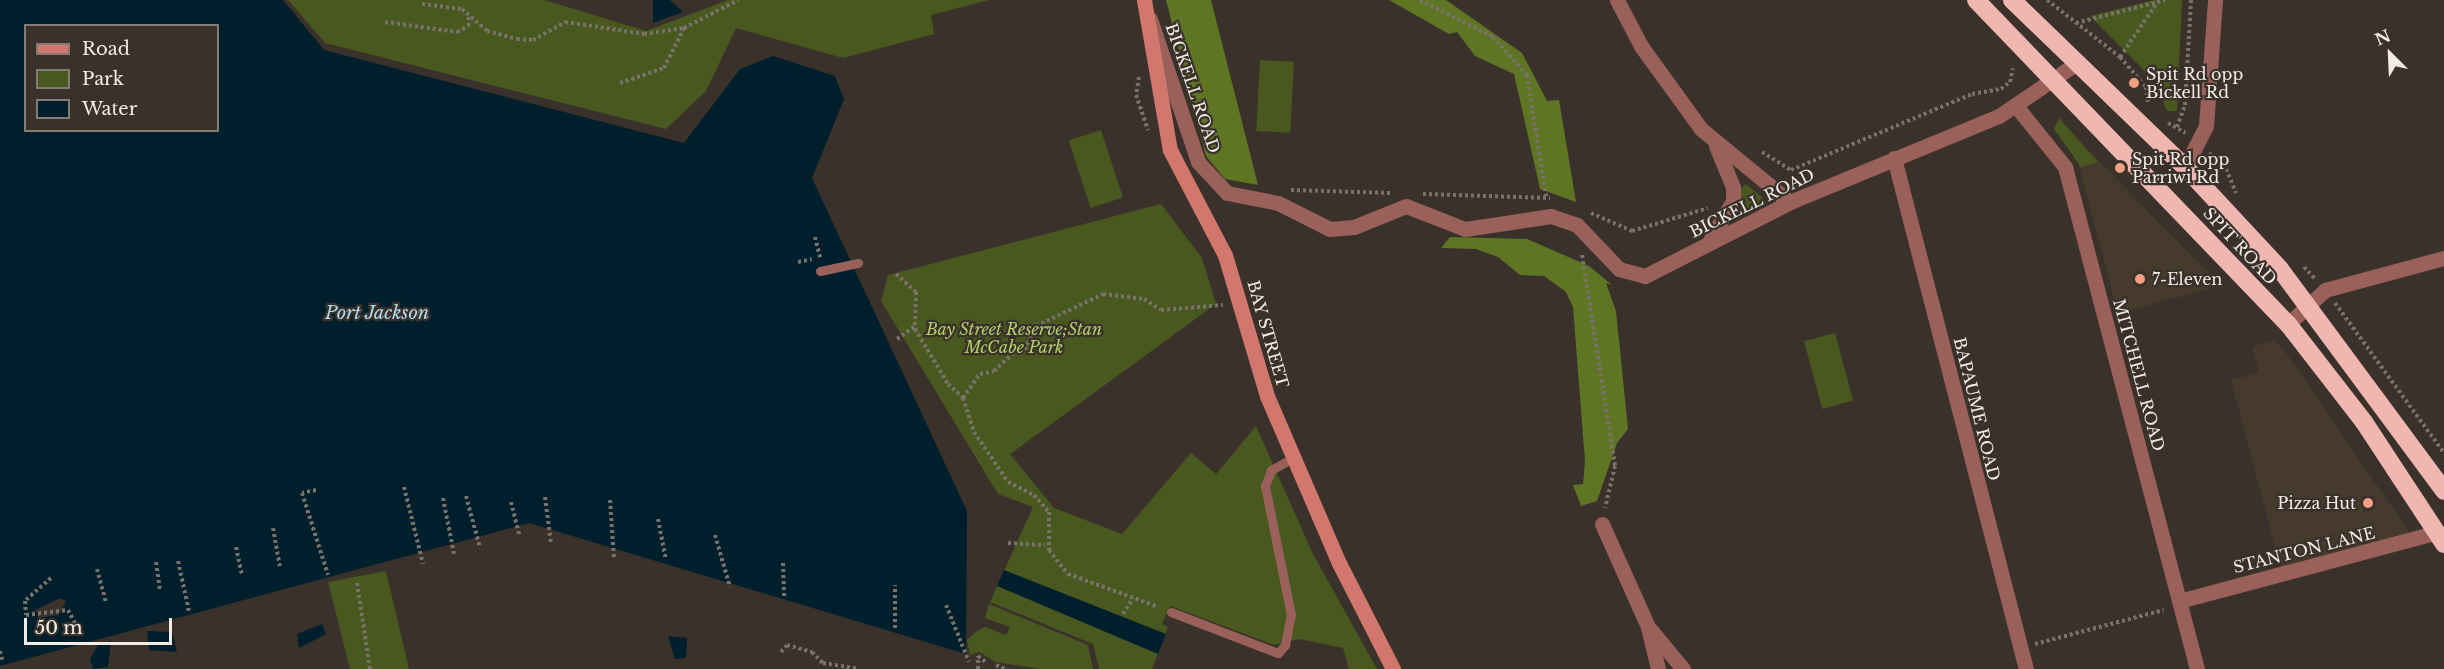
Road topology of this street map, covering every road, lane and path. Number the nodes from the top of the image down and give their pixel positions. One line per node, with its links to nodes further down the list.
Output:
1 (738, 0): 16 (path)
2 (1420, 0): 32 (path)
3 (1617, 0): 25 (street)
4 (1976, 0): 20 (highway, SPIT ROAD)
5 (2012, 0): 19 (highway, SPIT ROAD)
6 (2046, 0): 15 (path)
7 (2165, 0): 10 (path)
8 (2191, 0): 24 (path)
9 (2215, 0): 29 (street)
10 (2158, 2): 15 (path); 17 (path)
11 (422, 4): 13 (path)
12 (1146, 7): 36 (street, BICKELL ROAD); 57 (street, BAY STREET)
13 (468, 13): 14 (path); 16 (path)
14 (386, 22)
15 (2076, 23): 17 (path)
16 (684, 28): 21 (path)
17 (2120, 57): 23 (path)
18 (2009, 63): 26 (path)
19 (2077, 63): 20 (street, BICKELL ROAD); 29 (highway, SPIT ROAD)
20 (2057, 82): 22 (street, BICKELL ROAD); 50 (highway, SPIT ROAD)
21 (620, 83)
22 (2016, 106): 27 (street, BICKELL ROAD); 95 (street, MITCHELL ROAD)
23 (2154, 111)
24 (2162, 120)
25 (1714, 143): 35 (street); 41 (street)
26 (1762, 152)
27 (1894, 158): 35 (street, BICKELL ROAD); 119 (street, BAPAUME ROAD)
28 (2220, 163): 34 (path)
29 (2185, 167): 47 (highway, SPIT ROAD)
30 (1396, 193): 36 (path)
31 (1419, 194): 32 (path)
32 (1546, 197): 33 (path)
33 (1554, 198)
34 (2239, 200)
35 (1790, 202): 41 (street, BICKELL ROAD)
36 (1278, 203): 39 (street, BICKELL ROAD)
37 (1714, 207): 38 (path)
38 (1583, 210)
39 (1577, 225): 41 (street, BICKELL ROAD); 67 (path)
40 (815, 237): 43 (path)
41 (1707, 243)
42 (2444, 258): 47 (street)
43 (798, 262)
44 (858, 263): 45 (lane)
45 (820, 271)
46 (896, 274): 51 (path)
47 (2308, 304): 50 (street); 60 (highway, SPIT ROAD)
48 (1226, 305): 54 (path)
49 (2343, 311): 53 (path)
50 (2288, 324): 71 (highway, SPIT ROAD)
51 (915, 327): 52 (path); 54 (path)
52 (897, 339)
53 (2405, 396): 55 (path); 56 (path)
54 (963, 398): 74 (path)
55 (2398, 401)
56 (2444, 453)
57 (1293, 458): 98 (lane); 116 (street, BAY STREET)
58 (404, 487): 83 (path)
59 (316, 490): 87 (path)
60 (2444, 491)
61 (466, 496): 76 (path)
62 (545, 497): 72 (path)
63 (443, 498): 77 (path)
64 (610, 500): 78 (path)
65 (511, 502): 70 (path)
66 (658, 519): 79 (path)
67 (1602, 524): 103 (street)
68 (273, 528): 84 (path)
69 (716, 535): 91 (path)
70 (520, 537)
71 (2441, 538): 95 (street, STANTON LANE)
72 (551, 543)
73 (1008, 543): 74 (path)
74 (1045, 545): 94 (path)
75 (236, 547): 86 (path)
76 (480, 548)
77 (454, 554)
78 (614, 558)
79 (666, 560)
80 (178, 561): 99 (path)
81 (156, 562): 92 (path)
82 (783, 563): 93 (path)
83 (423, 564)
84 (280, 566)
85 (97, 569): 96 (path)
86 (242, 575)
87 (327, 575)
88 (51, 580): 102 (path)
89 (357, 583): 112 (path)
90 (895, 585): 104 (path)
91 (730, 587)
92 (160, 591)
93 (783, 597)
94 (1133, 598): 98 (path); 101 (path)
95 (2179, 601): 120 (street, MITCHELL ROAD)
96 (106, 602)
97 (946, 605): 109 (path)
98 (1170, 608)
99 (189, 611)
100 (2153, 613): 105 (path)
101 (1123, 614)
102 (77, 627)
103 (1648, 627): 117 (street); 118 (street)
104 (895, 628)
105 (2052, 639)
106 (0, 651): 108 (path)
107 (781, 652): 113 (path)
108 (3, 662)
109 (969, 662)
110 (987, 663): 114 (path)
111 (996, 665): 115 (path)
112 (370, 669)
113 (859, 669)
114 (978, 669)
115 (1005, 669)
116 (1393, 669)
117 (1658, 669)
118 (1683, 669)
119 (2026, 669)
120 (2197, 669)

